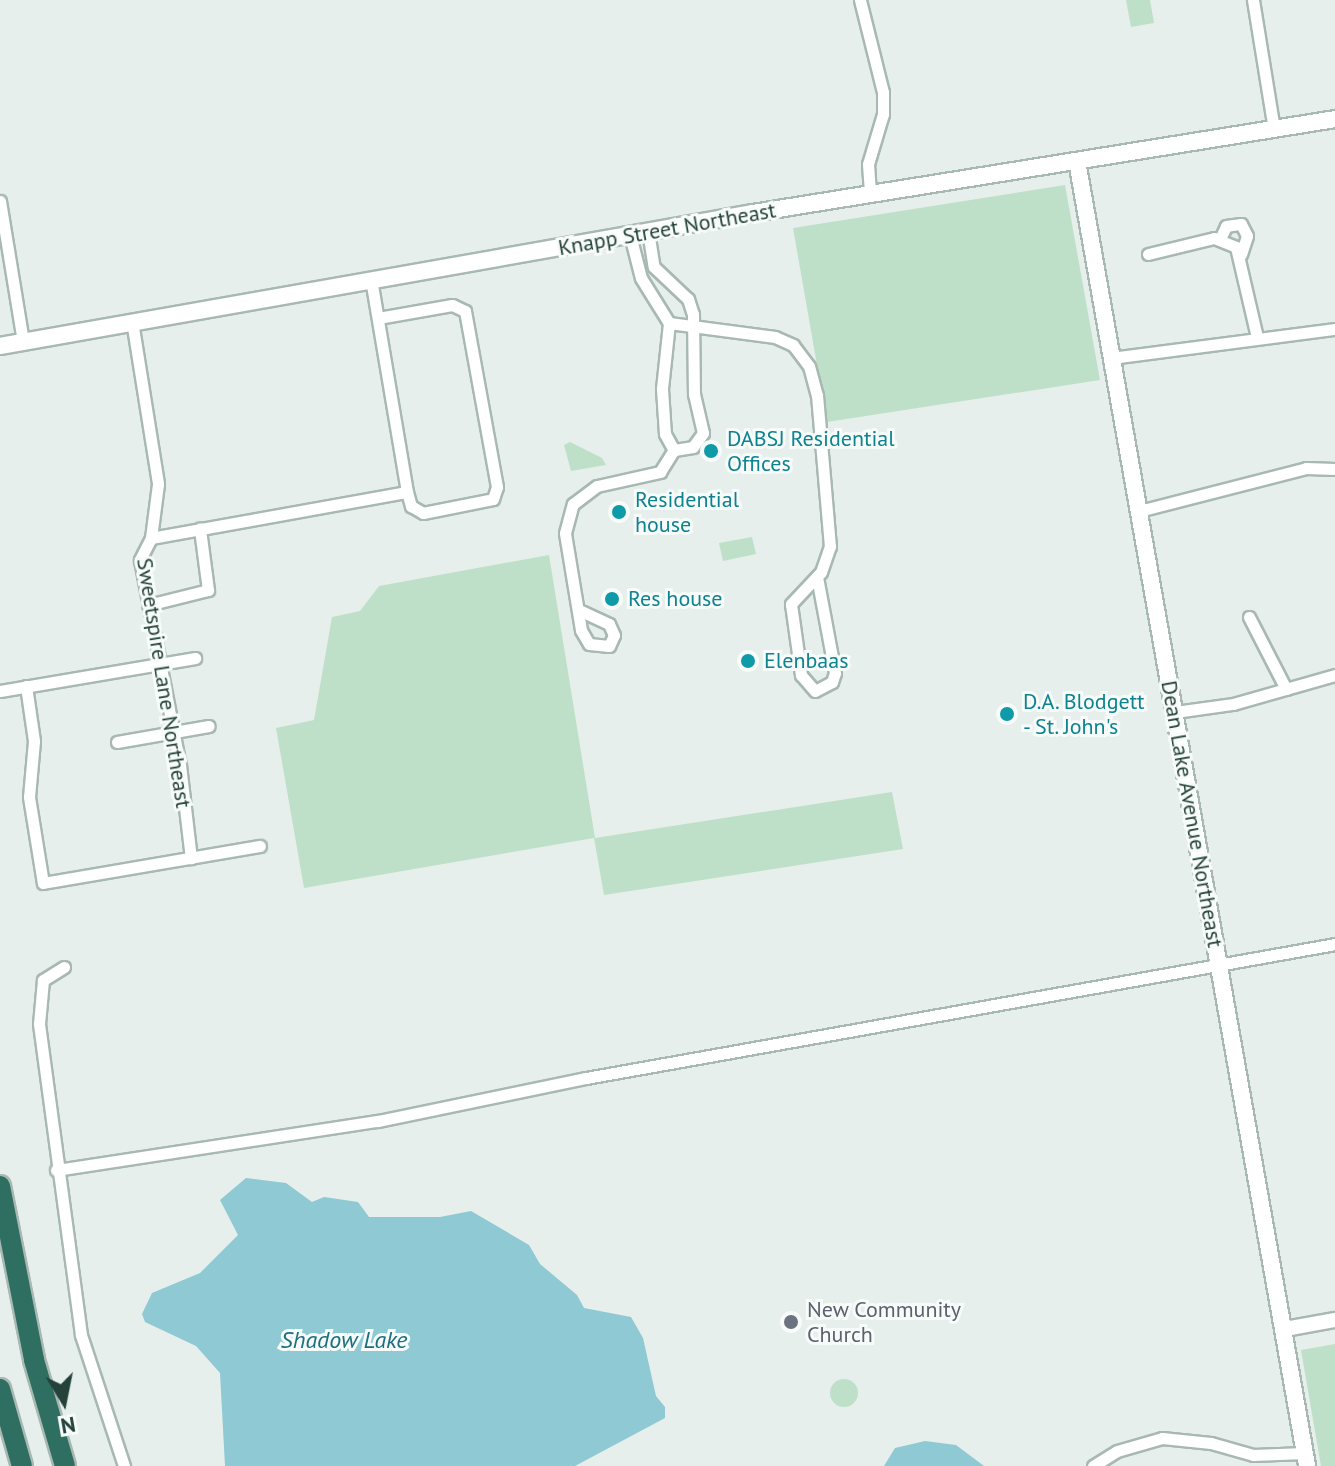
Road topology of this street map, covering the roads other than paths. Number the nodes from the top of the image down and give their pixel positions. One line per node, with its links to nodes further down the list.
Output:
1 (860, 0): 6 (street)
2 (1253, 0): 4 (street)
3 (1335, 119): 4 (main road, Knapp Street Northeast)
4 (1274, 129): 5 (main road, Knapp Street Northeast)
5 (1077, 161): 6 (main road, Knapp Street Northeast); 22 (main road, Dean Lake Avenue Northeast)
6 (870, 195): 8 (main road, Knapp Street Northeast)
7 (0, 201): 20 (street)
8 (648, 231): 9 (main road, Knapp Street Northeast); 17 (street)
9 (630, 235): 13 (main road, Knapp Street Northeast); 16 (street)
10 (1220, 239): 11 (street); 12 (street); 12 (street)
11 (1148, 254)
12 (1241, 254): 19 (street)
13 (371, 279): 14 (street); 15 (main road, Knapp Street Northeast)
14 (378, 318): 25 (street); 25 (street)
15 (132, 321): 20 (main road, Knapp Street Northeast); 28 (street, Sweetspire Lane Northeast)
16 (669, 323): 17 (street); 23 (street)
17 (693, 326): 23 (street); 29 (street)
18 (1335, 329): 19 (street)
19 (1257, 337): 22 (street)
20 (23, 342): 21 (main road, Knapp Street Northeast)
21 (0, 346)
22 (1111, 358): 26 (main road, Dean Lake Avenue Northeast)
23 (674, 450): 31 (street)
24 (1335, 469): 26 (street)
25 (407, 492): 27 (street)
26 (1139, 511): 39 (main road, Dean Lake Avenue Northeast)
27 (200, 529): 28 (street); 30 (street)
28 (151, 538): 30 (street, Sweetspire Lane Northeast)
29 (817, 577): 29 (street)
30 (148, 605): 34 (street, Sweetspire Lane Northeast)
31 (581, 611)
32 (1249, 617): 37 (street)
33 (195, 658): 34 (street)
34 (158, 663): 36 (street); 41 (street, Sweetspire Lane Northeast)
35 (1335, 675): 37 (street)
36 (26, 686): 38 (street); 44 (street)
37 (1286, 689): 39 (street)
38 (0, 691)
39 (1175, 712): 46 (main road, Dean Lake Avenue Northeast)
40 (209, 726): 41 (street)
41 (171, 733): 42 (street); 44 (street, Sweetspire Lane Northeast)
42 (117, 742)
43 (260, 846): 44 (street)
44 (191, 858)
45 (1335, 944): 46 (street)
46 (1219, 965): 48 (street); 51 (main road, Dean Lake Avenue Northeast)
47 (64, 967): 48 (street)
48 (56, 1170): 56 (street)
49 (0, 1186): 55 (highway)
50 (1335, 1320): 51 (street)
51 (1285, 1329): 53 (main road, Dean Lake Avenue Northeast)
52 (0, 1389): 54 (highway)
53 (1306, 1459): 57 (street)
54 (22, 1466)
55 (65, 1466)
56 (124, 1466)
57 (1093, 1466)

